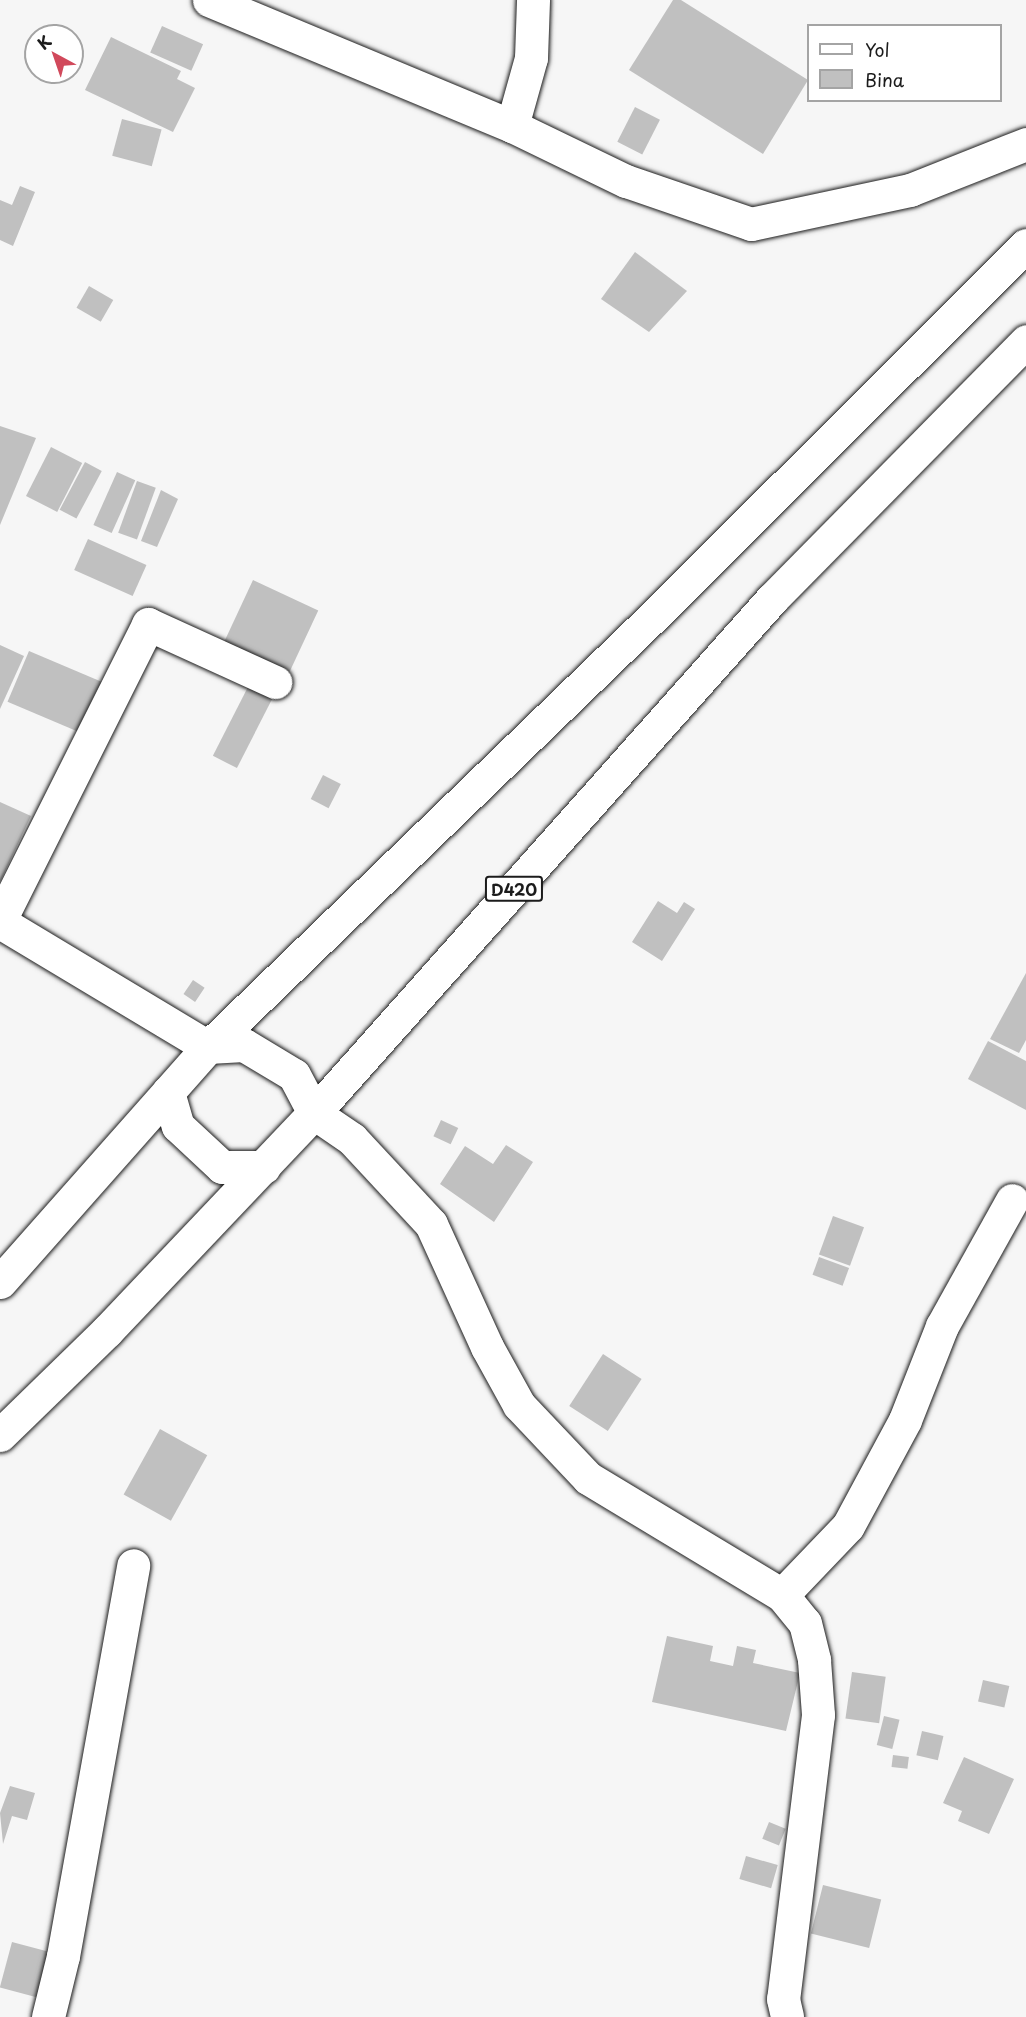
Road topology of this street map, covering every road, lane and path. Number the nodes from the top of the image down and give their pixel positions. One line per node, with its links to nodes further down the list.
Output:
1 (209, 0): 3 (street)
2 (533, 0): 3 (street)
3 (512, 126): 4 (street)
4 (1026, 144)
5 (1026, 246): 9 (street)
6 (1026, 340): 11 (street, D420)
7 (275, 682): 8 (street)
8 (0, 921): 9 (street)
9 (208, 1047): 10 (street); 11 (street)
10 (168, 1092): 12 (street); 14 (street)
11 (314, 1113): 12 (street, D420); 17 (street)
12 (264, 1167): 15 (street, D420)
13 (1012, 1200): 17 (street)
14 (0, 1282)
15 (0, 1435)
16 (133, 1565): 18 (street)
17 (782, 1595): 19 (street)
18 (48, 2017)
19 (787, 2017)

